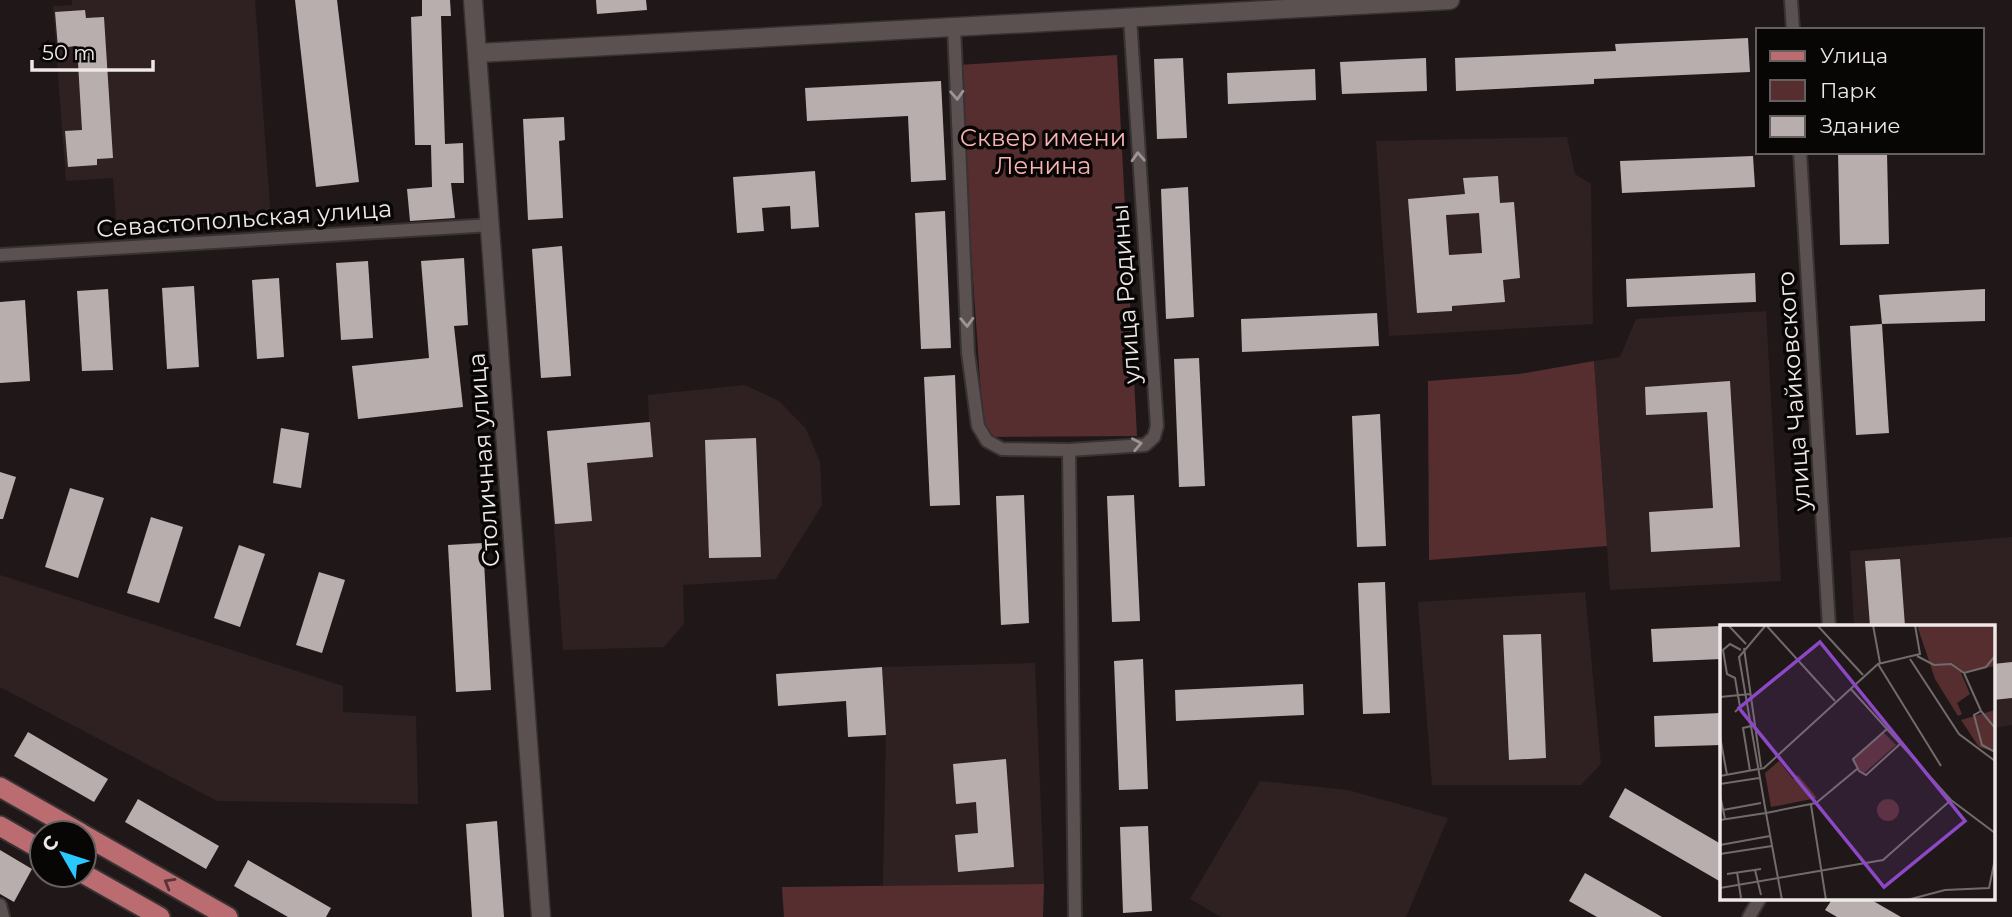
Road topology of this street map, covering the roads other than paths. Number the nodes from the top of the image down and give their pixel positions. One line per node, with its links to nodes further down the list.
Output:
1 (473, 0): 7 (street, Столичная улица)
2 (1450, 0): 4 (street)
3 (1791, 0): 6 (street)
4 (1130, 18): 5 (street); 11 (street, улица Родины, one-way to 4)
5 (954, 27): 7 (street); 11 (street, улица Родины, one-way to 11)
6 (1793, 28)
7 (478, 52): 9 (street, Столичная улица)
8 (1800, 154): 12 (street, улица Чайковского)
9 (492, 225): 10 (street, Севастопольская улица); 24 (street, Столичная улица)
10 (0, 255)
11 (1069, 450): 25 (street)
12 (1829, 625)
13 (0, 786): 14 (main road)
14 (57, 819)
15 (0, 826): 16 (main road)
16 (28, 842)
17 (98, 843): 23 (main road, one-way to 17)
18 (98, 882): 22 (main road)
19 (1759, 900): 26 (street)
20 (0, 905): 21 (street)
21 (3, 917)
22 (160, 917)
23 (228, 917)
24 (541, 917)
25 (1075, 917)
26 (1749, 917)

